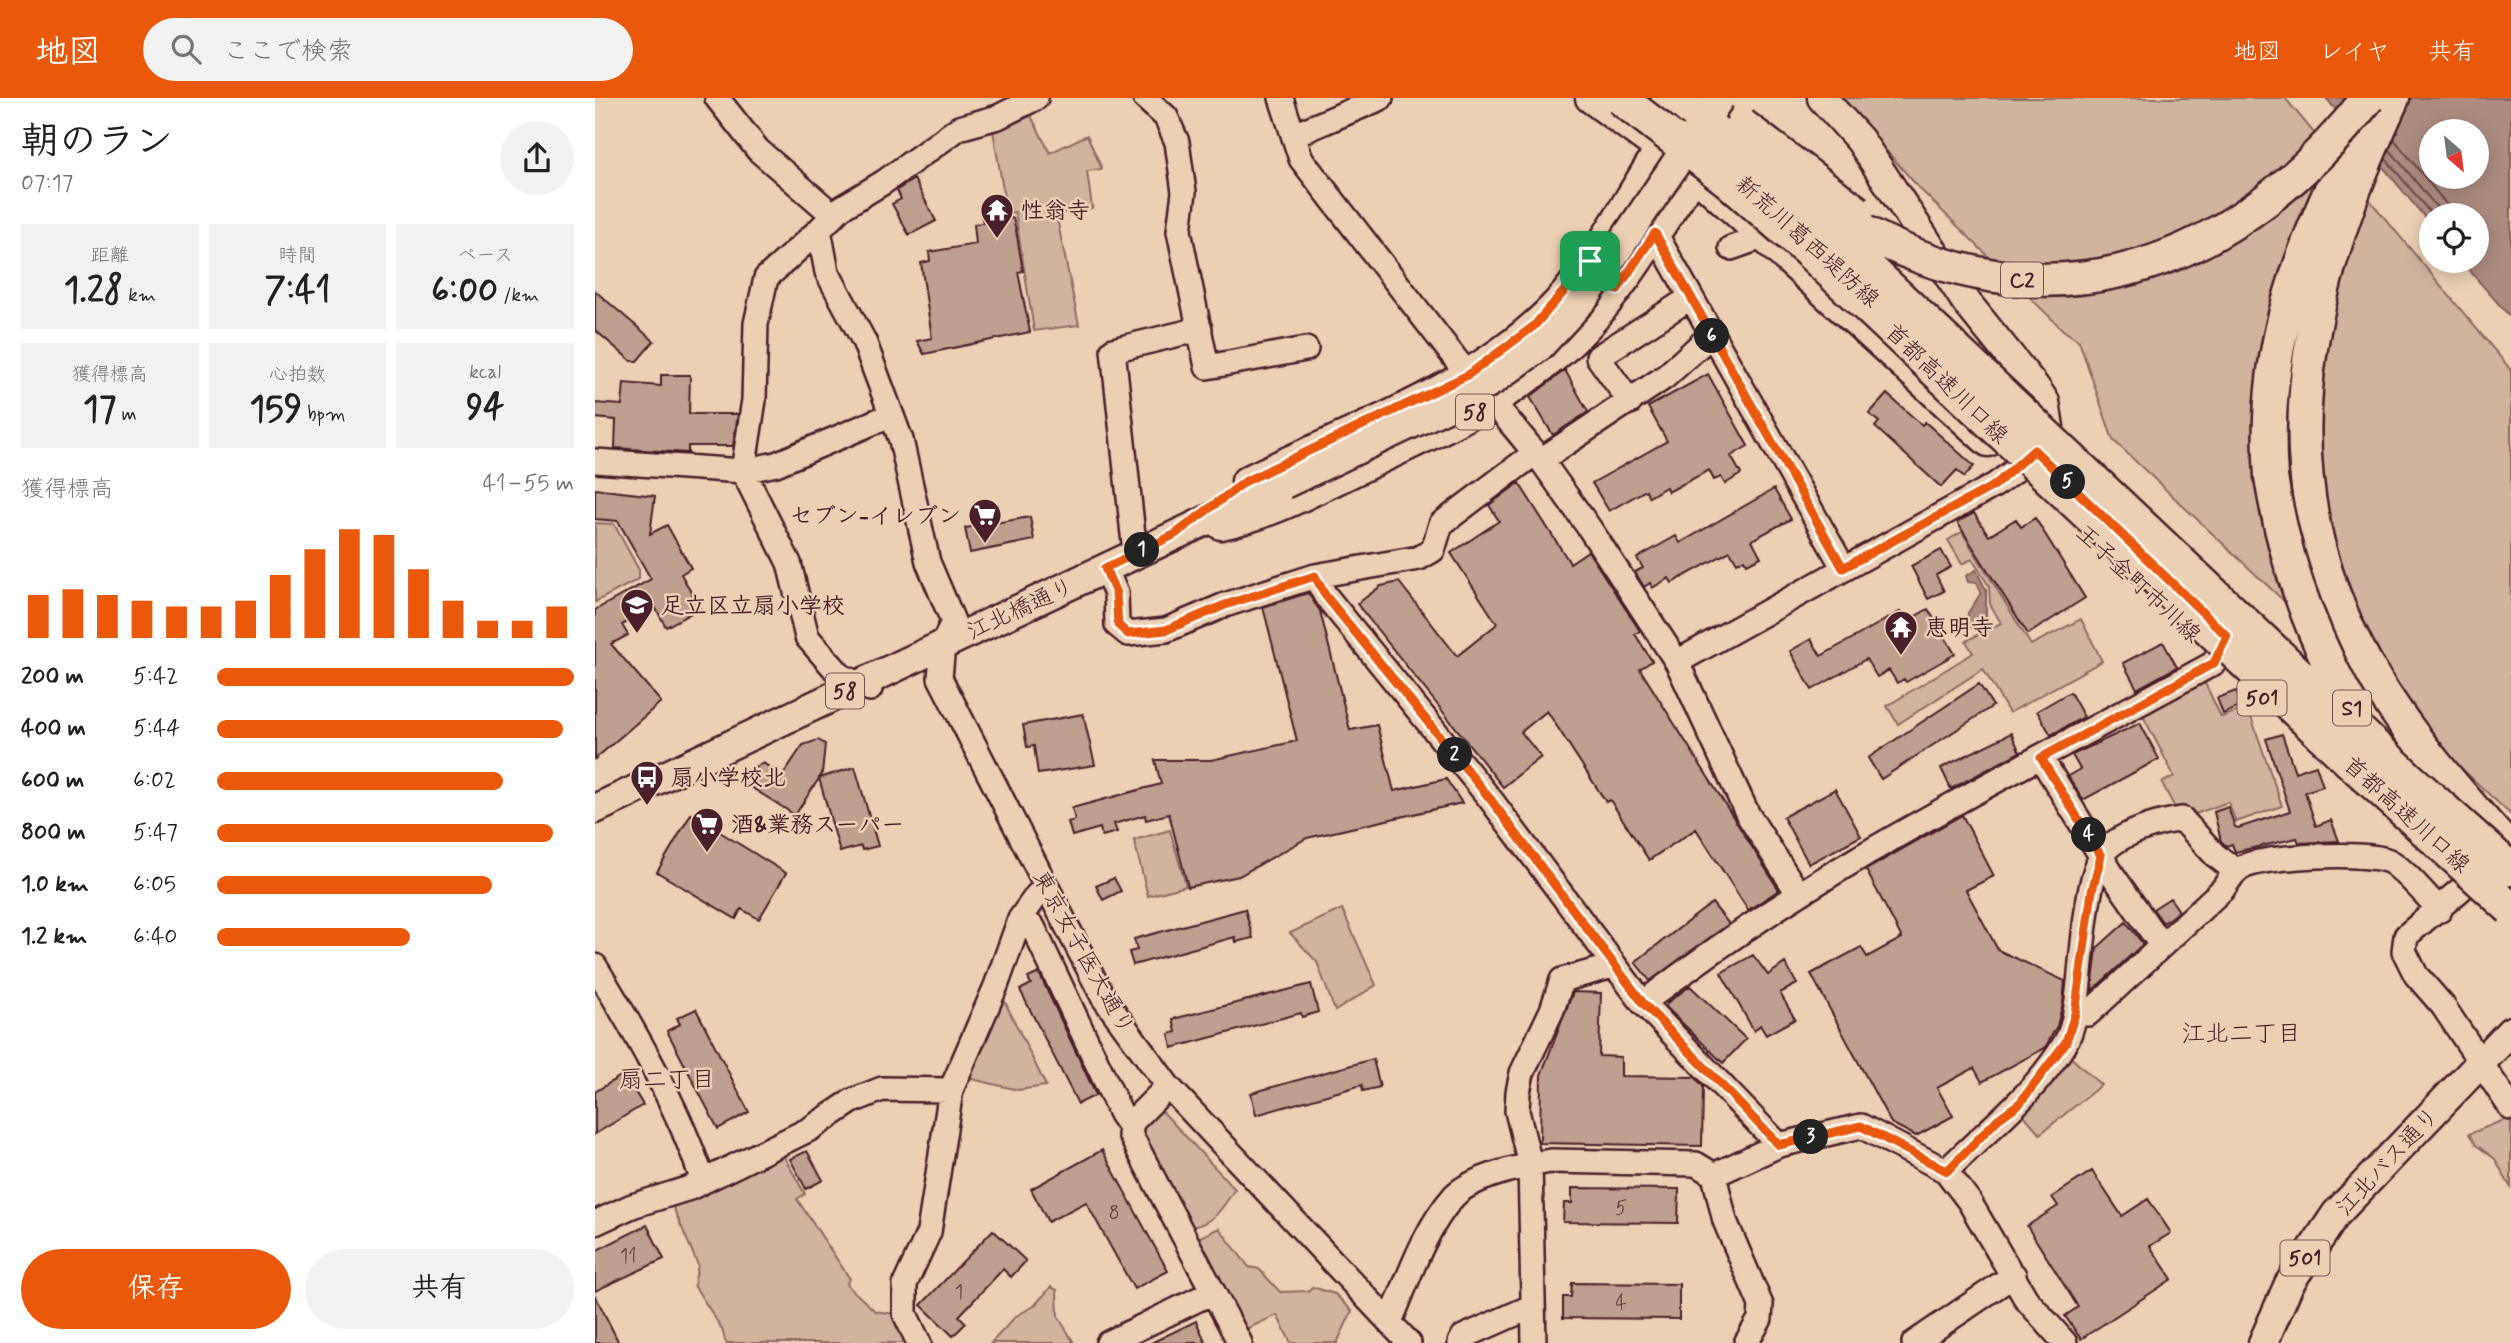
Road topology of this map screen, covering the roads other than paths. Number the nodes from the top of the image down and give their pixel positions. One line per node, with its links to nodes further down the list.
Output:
1 (717, 98): 19 (street)
2 (1037, 98): 19 (street)
3 (1145, 98): 26 (street)
4 (1281, 98): 17 (street)
5 (1381, 98): 17 (street)
6 (1590, 98): 16 (main road)
7 (1620, 98): 56 (highway, 首都高速川口線 / S1, bridge)
8 (1637, 98): 16 (main road)
9 (1709, 98): 12 (highway, C2, bridge)
10 (1720, 98): 37 (main road, 江北橋通り / 58, bridge)
11 (1822, 98): 34 (main road)
12 (2353, 98)
13 (2368, 98): 16 (highway, C2, bridge)
14 (2377, 98): 55 (highway, S1, bridge)
15 (2393, 98): 48 (highway, 首都高速川口線 / S1)
16 (1669, 118): 18 (main road, 王子金町市川線 / 501); 23 (main road, 58); 50 (highway, 首都高速川口線 / S1, bridge)
17 (1294, 135): 29 (street)
18 (1702, 164): 20 (main road, 58); 21 (main road, 王子金町市川線 / 501); 34 (main road, 新荒川葛西堤防線)
19 (825, 222): 32 (street, 東京女子医大通り); 36 (street)
20 (1655, 233): 24 (main road, 58); 25 (street)
21 (1765, 236): 22 (street); 34 (main road, 王子金町市川線 / 501)
22 (1731, 248)
23 (1590, 261): 24 (street); 29 (main road, 58)
24 (1617, 290): 30 (main road, 58)
25 (1690, 298): 27 (street); 31 (street)
26 (1200, 330): 28 (street); 38 (street)
27 (1711, 335): 31 (street); 40 (street)
28 (1306, 349)
29 (1468, 375): 37 (main road, 58)
30 (1493, 402): 33 (street); 37 (main road, 58)
31 (1630, 402): 33 (street)
32 (891, 415): 36 (street); 42 (street, 東京女子医大通り)
33 (1538, 456): 41 (street); 44 (street)
34 (2026, 459): 40 (street); 43 (main road, 王子金町市川線 / 501)
35 (595, 461): 36 (street)
36 (743, 471): 45 (street)
37 (1174, 535): 38 (main road, 江北橋通り / 58)
38 (1135, 553): 39 (main road, 江北橋通り / 58)
39 (1105, 568): 41 (street); 42 (main road, 江北橋通り / 58)
40 (1843, 568): 44 (street)
41 (1315, 576): 62 (street)
42 (943, 645): 45 (main road, 江北橋通り / 58); 53 (street, 東京女子医大通り)
43 (2223, 646): 46 (street); 52 (main road, 王子金町市川線 / 501); 55 (main road, 王子金町市川線 / 501)
44 (1677, 662): 54 (street)
45 (867, 688): 47 (main road, 江北橋通り / 58)
46 (2041, 758): 49 (street); 54 (street)
47 (595, 809)
48 (2511, 852)
49 (2101, 856): 51 (street); 60 (street); 64 (street)
50 (2511, 869)
51 (2236, 871): 57 (street); 60 (street)
52 (2467, 884): 57 (street); 59 (main road, 王子金町市川線 / 501)
53 (1047, 888): 58 (street); 67 (street, 東京女子医大通り)
54 (1798, 893): 63 (street)
55 (2511, 893)
56 (2511, 909)
57 (2440, 910): 66 (street)
58 (1020, 919): 68 (street); 70 (street)
59 (2511, 922)
60 (2161, 945): 64 (street)
61 (595, 965): 75 (street)
62 (1613, 966): 63 (street); 72 (street)
63 (1643, 1003): 71 (street)
64 (2075, 1014): 73 (street)
65 (2511, 1031): 66 (main road, 江北バス通り / 501)
66 (2481, 1062): 69 (street); 90 (main road, 江北バス通り / 501)
67 (1168, 1086): 70 (street); 80 (street, 東京女子医大通り)
68 (951, 1090): 75 (street); 81 (street)
69 (2511, 1108)
70 (1130, 1127): 78 (street)
71 (1779, 1145): 73 (street); 74 (street)
72 (1530, 1164): 74 (street); 79 (street); 80 (street)
73 (1947, 1171): 77 (street)
74 (1714, 1175): 87 (street)
75 (703, 1181): 76 (street)
76 (595, 1223)
77 (2014, 1275): 88 (street); 89 (street)
78 (1213, 1292): 82 (street); 83 (street)
79 (1533, 1306): 85 (street); 86 (street)
80 (1390, 1322): 84 (street, 東京女子医大通り)
81 (919, 1343)
82 (1108, 1343)
83 (1240, 1343)
84 (1409, 1343)
85 (1460, 1343)
86 (1534, 1343)
87 (1746, 1343)
88 (1913, 1343)
89 (2065, 1343)
90 (2263, 1343)

